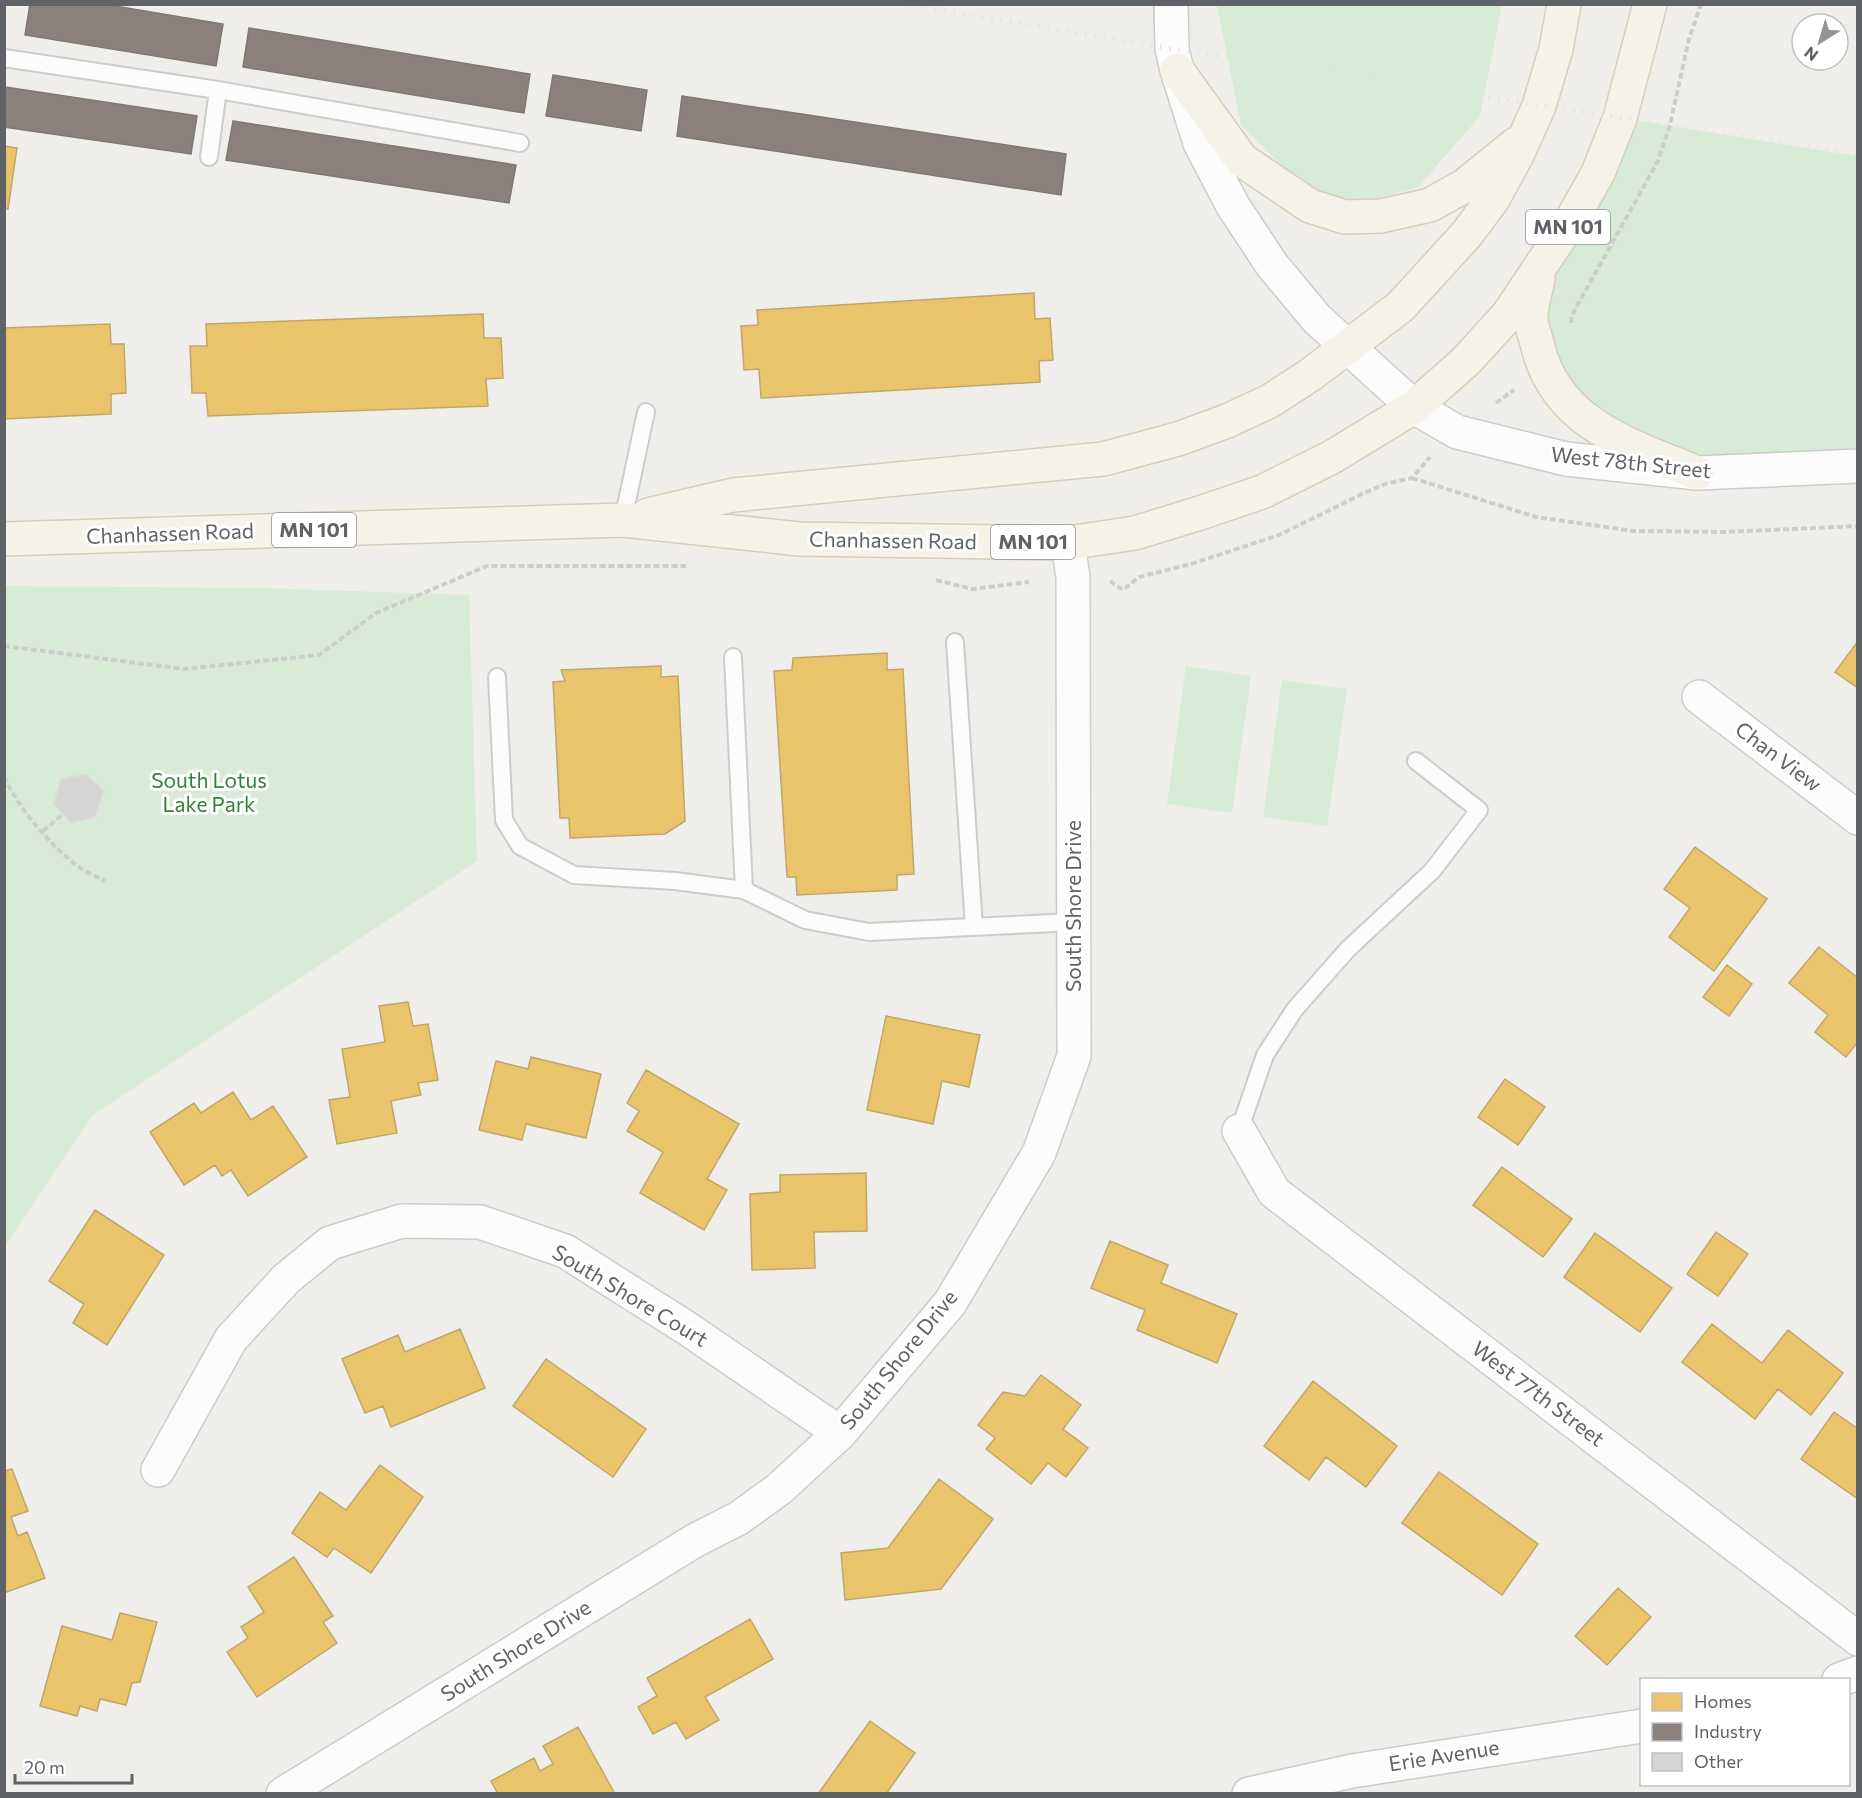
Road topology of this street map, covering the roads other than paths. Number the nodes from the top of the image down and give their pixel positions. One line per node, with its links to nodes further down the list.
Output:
1 (1171, 4): 5 (street, West 78th Street)
2 (1564, 4): 7 (main road, Chanhassen Road / MN 101)
3 (1650, 4): 10 (main road, Chanhassen Road / MN 101)
4 (4, 58): 6 (lane)
5 (1177, 70): 7 (main road); 11 (street, West 78th Street)
6 (218, 90): 8 (lane); 9 (lane)
7 (1526, 135): 11 (main road, Chanhassen Road / MN 101)
8 (520, 143)
9 (209, 157)
10 (1540, 270): 12 (main road, Chanhassen Road / MN 101); 15 (main road)
11 (1347, 347): 12 (street, West 78th Street); 16 (main road, Chanhassen Road / MN 101)
12 (1414, 407): 15 (street, West 78th Street); 18 (main road, Chanhassen Road / MN 101)
13 (646, 412): 16 (lane)
14 (1857, 466): 15 (street, West 78th Street)
15 (1697, 473)
16 (623, 520): 17 (main road, Chanhassen Road / MN 101); 18 (main road, Chanhassen Road / MN 101)
17 (4, 539)
18 (1068, 543): 26 (street, South Shore Drive)
19 (955, 642): 27 (lane)
20 (733, 657): 25 (lane)
21 (497, 677): 25 (lane)
22 (1699, 697): 24 (street, Chan View)
23 (1416, 761): 28 (lane)
24 (1857, 818)
25 (744, 890): 27 (lane)
26 (1075, 922): 27 (lane); 29 (street, South Shore Drive)
27 (974, 927)
28 (1239, 1131): 31 (street, West 77th Street)
29 (840, 1433): 30 (street, South Shore Court); 33 (street, South Shore Drive)
30 (158, 1470)
31 (1857, 1639)
32 (1640, 1726): 34 (street, Erie Avenue)
33 (282, 1794)
34 (1249, 1794)

